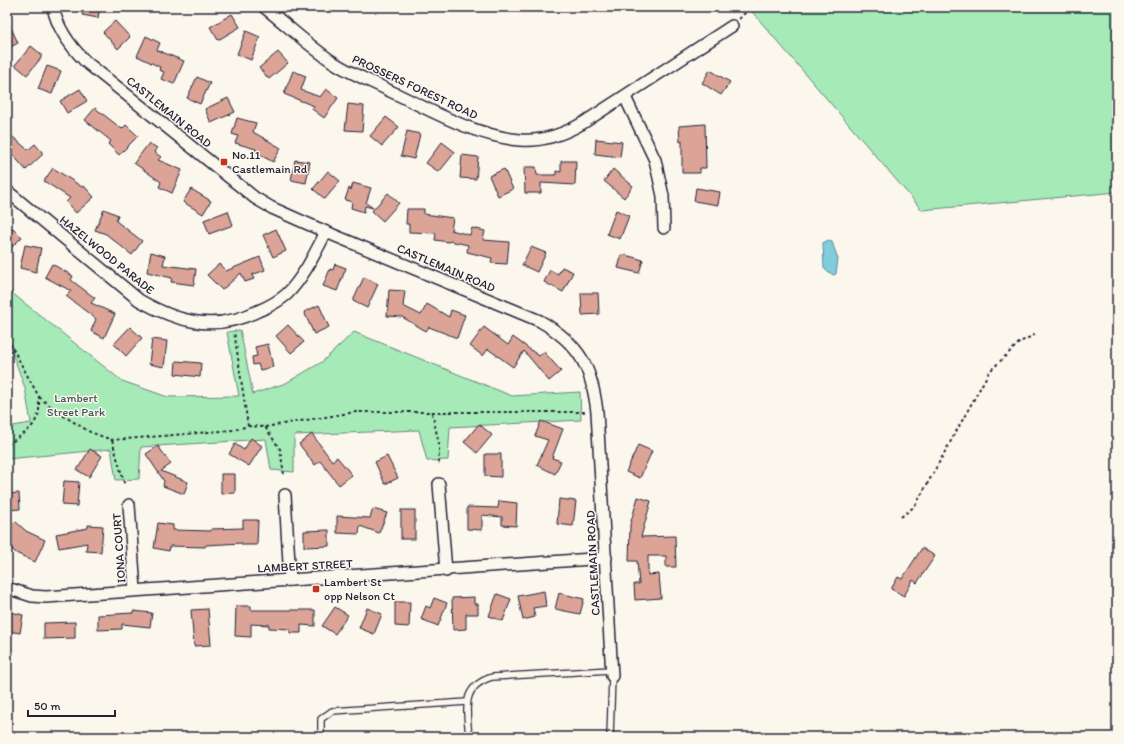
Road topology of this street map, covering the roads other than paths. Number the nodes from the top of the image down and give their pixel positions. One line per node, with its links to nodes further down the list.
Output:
1 (53, 7): 7 (street, CASTLEMAIN ROAD)
2 (264, 7): 4 (street, PROSSERS FOREST ROAD)
3 (732, 26): 4 (street, PROSSERS FOREST ROAD)
4 (625, 97): 6 (street)
5 (7, 191): 7 (street, HAZELWOOD PARADE)
6 (664, 228)
7 (326, 232): 11 (street, CASTLEMAIN ROAD)
8 (439, 484): 12 (street)
9 (285, 495): 13 (street)
10 (129, 505): 15 (street, IONA COURT)
11 (606, 558): 12 (street, LAMBERT STREET); 16 (street, CASTLEMAIN ROAD)
12 (446, 570): 13 (street, LAMBERT STREET)
13 (290, 580): 15 (street, LAMBERT STREET)
14 (7, 588): 15 (street, LAMBERT STREET)
15 (135, 590)
16 (612, 673): 17 (lane); 20 (lane)
17 (467, 702): 18 (lane); 19 (lane)
18 (321, 737)
19 (469, 737)
20 (610, 737)

